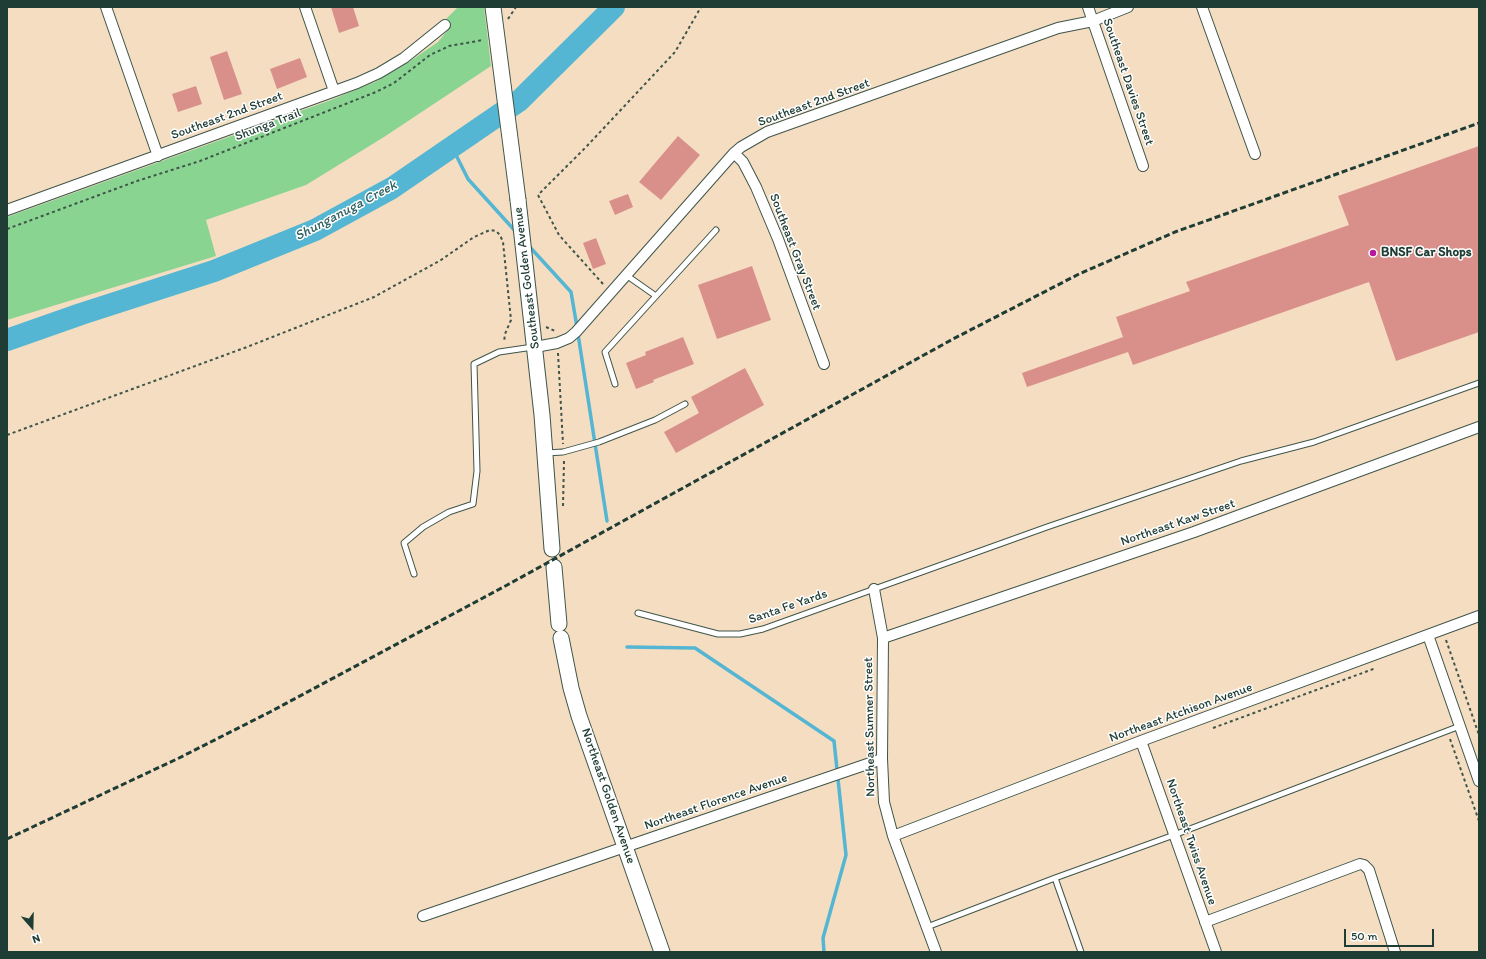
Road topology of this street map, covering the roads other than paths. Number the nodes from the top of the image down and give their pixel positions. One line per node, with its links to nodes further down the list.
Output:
1 (106, 7): 12 (street)
2 (305, 7): 9 (street)
3 (493, 7): 18 (street, Southeast Golden Avenue, bridge)
4 (1088, 7): 7 (street, Southeast Davies Street)
5 (1128, 7): 7 (street, Southeast 2nd Street)
6 (1202, 7): 11 (street)
7 (1092, 21): 10 (street, Southeast 2nd Street); 13 (street, Southeast Davies Street)
8 (446, 26): 9 (street, Southeast 2nd Street)
9 (334, 91): 12 (street, Southeast 2nd Street)
10 (734, 153): 16 (street, Southeast 2nd Street); 19 (street, Southeast Gray Street)
11 (1255, 154)
12 (158, 156): 14 (street, Southeast 2nd Street)
13 (1143, 166)
14 (7, 210)
15 (716, 230): 17 (lane)
16 (626, 275): 17 (lane); 18 (street, Southeast 2nd Street)
17 (656, 296): 21 (lane)
18 (535, 347): 24 (street, Southeast Golden Avenue); 27 (lane)
19 (824, 364)
20 (1479, 383): 28 (lane, Santa Fe Yards)
21 (615, 384)
22 (685, 404): 24 (lane)
23 (1479, 427): 32 (street, Northeast Kaw Street)
24 (545, 453): 25 (street, Southeast Golden Avenue)
25 (552, 549)
26 (554, 567): 39 (street, Northeast Golden Avenue)
27 (414, 574)
28 (874, 589): 29 (lane, Santa Fe Yards); 32 (street, Northeast Sumner Street)
29 (638, 613)
30 (1479, 616): 31 (street, Northeast Atchison Avenue)
31 (1428, 635): 33 (street); 34 (street, Northeast Atchison Avenue)
32 (883, 638): 35 (street, Northeast Sumner Street)
33 (1460, 726): 36 (street); 37 (lane)
34 (1141, 741): 37 (street, Northeast Twiss Avenue); 38 (street, Northeast Atchison Avenue)
35 (882, 759): 38 (street, Northeast Sumner Street); 39 (street, Northeast Florence Avenue)
36 (1479, 780)
37 (1174, 835): 40 (lane); 42 (street, Northeast Twiss Avenue)
38 (893, 836): 43 (street, Northeast Sumner Street)
39 (625, 847): 41 (street, Northeast Florence Avenue); 44 (street, Northeast Golden Avenue)
40 (1055, 878): 43 (lane); 46 (lane)
41 (423, 916)
42 (1205, 922): 47 (street, Northeast Twiss Avenue); 48 (street)
43 (927, 927): 45 (street, Northeast Sumner Street)
44 (662, 952)
45 (936, 952)
46 (1081, 952)
47 (1216, 952)
48 (1395, 952)

